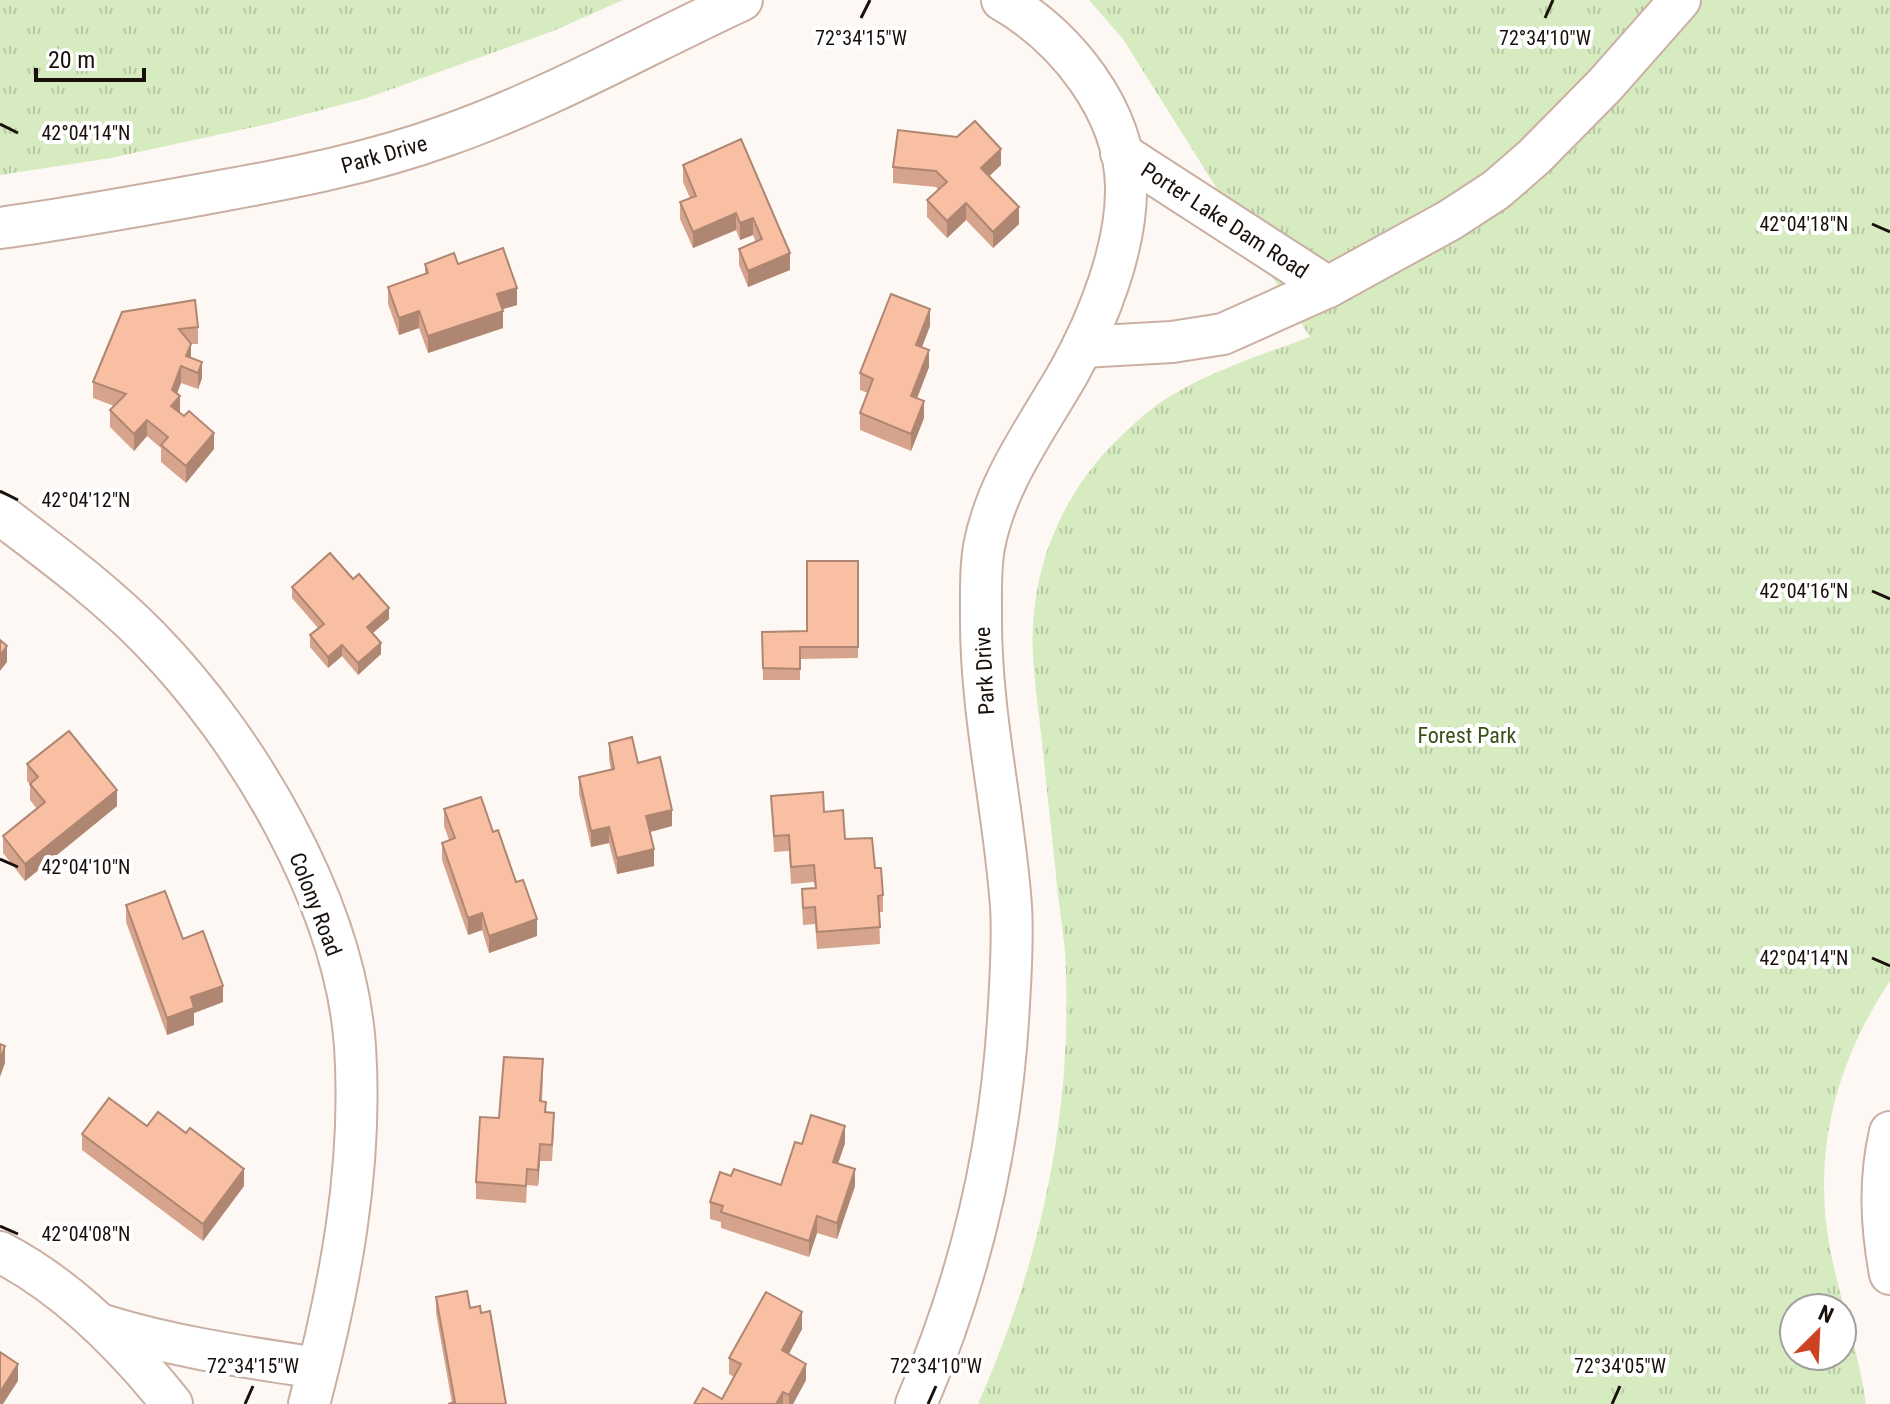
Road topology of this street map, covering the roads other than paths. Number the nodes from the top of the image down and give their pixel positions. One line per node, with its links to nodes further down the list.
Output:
1 (742, 0): 5 (street, Park Drive)
2 (1002, 0): 4 (street, Park Drive)
3 (1680, 0): 6 (street, Porter Lake Dam Road)
4 (1121, 153): 6 (street, Porter Lake Dam Road); 7 (street, Park Drive)
5 (0, 228)
6 (1328, 287): 7 (street, Porter Lake Dam Road)
7 (1082, 347): 15 (street, Park Drive)
8 (0, 514): 13 (street, Colony Road)
9 (1890, 1132): 11 (street)
10 (0, 1252): 12 (street)
11 (1890, 1274)
12 (97, 1323): 13 (street); 14 (street)
13 (314, 1386)
14 (172, 1404)
15 (916, 1404)

